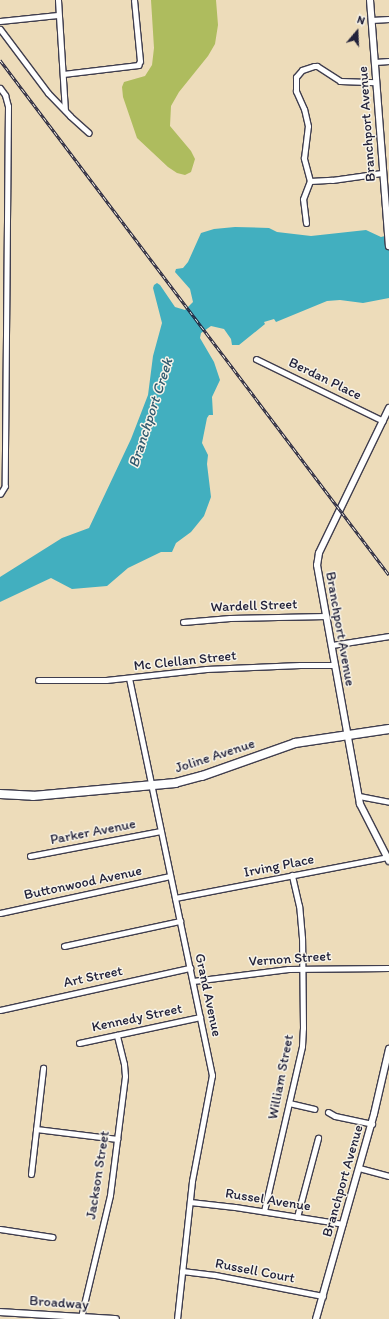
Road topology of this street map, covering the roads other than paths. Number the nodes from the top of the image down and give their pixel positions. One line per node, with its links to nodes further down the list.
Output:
1 (58, 0): 4 (street)
2 (134, 0): 11 (street)
3 (370, 0): 6 (street, Branchport Avenue)
4 (58, 15): 7 (street); 11 (street)
5 (389, 18): 6 (street)
6 (371, 20): 10 (street, Branchport Avenue)
7 (0, 21)
8 (0, 29): 14 (street)
9 (389, 61): 10 (street)
10 (375, 62): 12 (street, Branchport Avenue)
11 (63, 74): 14 (street)
12 (376, 82): 17 (street, Branchport Avenue); 18 (street)
13 (0, 88): 24 (street)
14 (65, 110): 15 (street)
15 (89, 133)
16 (389, 168): 17 (street)
17 (382, 170): 18 (street); 20 (street, Branchport Avenue)
18 (310, 181): 19 (street)
19 (306, 223)
20 (389, 246)
21 (256, 359): 23 (street, Berdan Place)
22 (388, 412): 23 (street, Branchport Avenue)
23 (383, 421): 25 (street, Branchport Avenue)
24 (0, 494)
25 (326, 616): 26 (street, Wardell Street); 28 (street, Branchport Avenue)
26 (183, 622)
27 (389, 636): 28 (street)
28 (332, 645): 29 (street, Branchport Avenue)
29 (335, 665): 30 (street, Mc Clellan Street); 33 (street, Branchport Avenue)
30 (129, 678): 31 (street, Mc Clellan Street); 34 (street, Grand Avenue)
31 (38, 680)
32 (389, 729): 33 (main road, Joline Avenue)
33 (347, 735): 34 (main road, Joline Avenue); 36 (street, Branchport Avenue)
34 (151, 785): 35 (main road, Joline Avenue); 38 (street, Grand Avenue)
35 (0, 794)
36 (358, 796): 37 (street); 40 (street, Branchport Avenue)
37 (389, 802)
38 (161, 831): 39 (street, Parker Avenue); 42 (street, Grand Avenue)
39 (30, 856)
40 (388, 859): 41 (street, Irving Place)
41 (292, 875): 43 (street, Irving Place); 49 (street, William Street)
42 (170, 876): 43 (street, Grand Avenue); 44 (street, Buttonwood Avenue)
43 (175, 898): 45 (street, Grand Avenue)
44 (0, 913)
45 (180, 921): 46 (street); 47 (street, Grand Avenue)
46 (64, 946)
47 (190, 968): 50 (street, Grand Avenue); 51 (street, Art Street)
48 (389, 968): 49 (street, Vernon Street)
49 (302, 969): 50 (street, Vernon Street); 57 (street, William Street)
50 (193, 981): 52 (street, Grand Avenue)
51 (0, 1010)
52 (200, 1017): 53 (street, Kennedy Street); 67 (street, Grand Avenue)
53 (117, 1035): 54 (street, Kennedy Street); 63 (street, Jackson Street)
54 (79, 1043)
55 (389, 1050): 60 (street, Branchport Avenue)
56 (43, 1068): 61 (street)
57 (289, 1103): 58 (street); 68 (street, William Street)
58 (314, 1110)
59 (328, 1112): 60 (street)
60 (372, 1124): 64 (street, Branchport Avenue)
61 (36, 1129): 63 (street); 65 (street)
62 (318, 1138): 69 (street)
63 (117, 1139): 77 (street, Jackson Street)
64 (359, 1168): 66 (street); 70 (street, Branchport Avenue)
65 (31, 1174)
66 (389, 1176)
67 (190, 1202): 68 (street, Russel Avenue); 73 (street, Grand Avenue)
68 (264, 1212): 69 (street, Russel Avenue)
69 (297, 1217): 70 (street, Russel Avenue)
70 (343, 1224): 74 (street, Branchport Avenue)
71 (0, 1229): 72 (street)
72 (52, 1237)
73 (182, 1271): 74 (street, Russell Court); 80 (street, Grand Avenue)
74 (323, 1296): 81 (street, Branchport Avenue)
75 (0, 1312): 76 (street, Broadway)
76 (34, 1316): 77 (street, Broadway)
77 (81, 1317): 78 (street, Broadway)
78 (102, 1319): 79 (street, Broadway)
79 (116, 1319)
80 (177, 1319)
81 (316, 1319)

